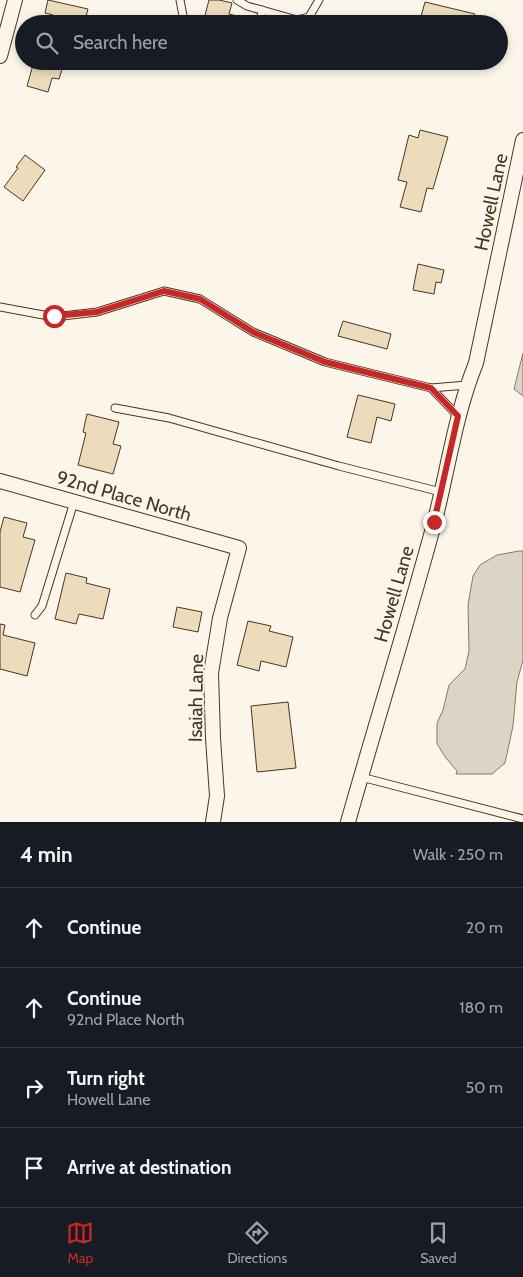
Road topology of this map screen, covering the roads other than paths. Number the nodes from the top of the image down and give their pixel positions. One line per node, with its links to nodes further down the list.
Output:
1 (15, 0): 10 (street)
2 (180, 0): 6 (lane)
3 (238, 0): 5 (lane)
4 (319, 0): 9 (lane)
5 (262, 10): 7 (lane); 8 (lane)
6 (183, 15)
7 (261, 15)
8 (280, 15)
9 (310, 15)
10 (0, 56)
11 (523, 140): 13 (street, Howell Lane)
12 (0, 307): 14 (lane)
13 (467, 385): 14 (lane); 16 (street, Howell Lane)
14 (431, 388): 16 (lane)
15 (115, 408): 18 (lane)
16 (458, 416): 18 (street, Howell Lane)
17 (0, 481): 19 (street, 92nd Place North)
18 (441, 492): 22 (street, Howell Lane)
19 (74, 502): 20 (street, 92nd Place North); 21 (lane)
20 (239, 548): 24 (street, Isaiah Lane)
21 (35, 616)
22 (361, 777): 23 (lane); 25 (street, Howell Lane)
23 (523, 819)
24 (213, 822)
25 (348, 822)

